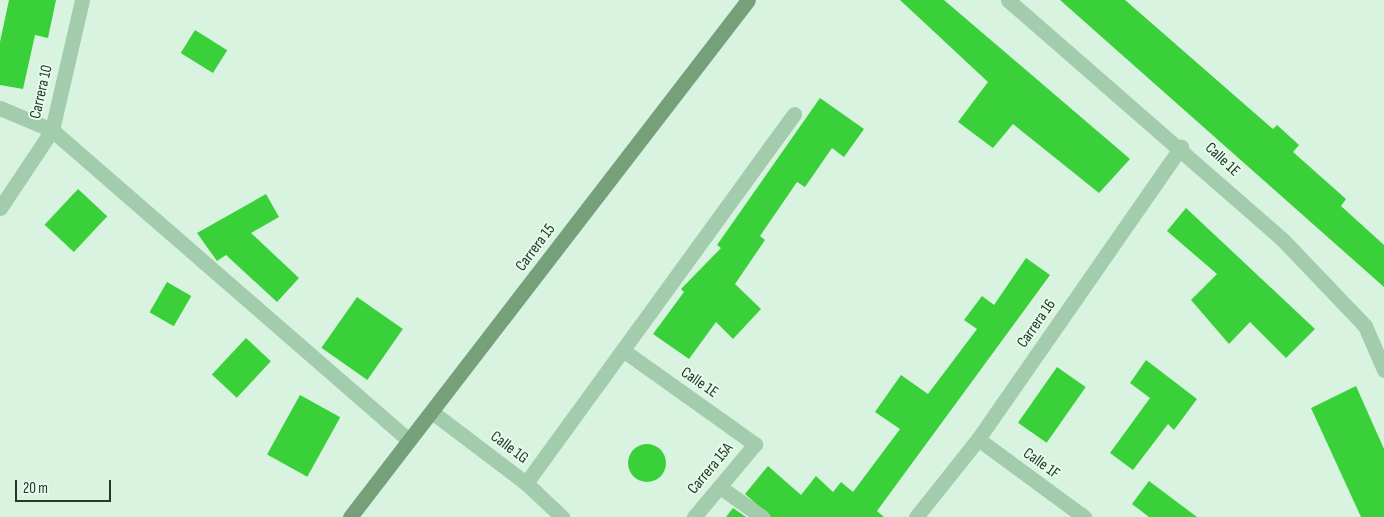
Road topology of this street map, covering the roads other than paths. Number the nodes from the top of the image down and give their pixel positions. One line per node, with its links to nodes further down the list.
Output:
1 (82, 0): 6 (street, Carrera 10)
2 (748, 0): 11 (street, Carrera 15)
3 (1008, 0): 7 (street, Calle 1E)
4 (0, 108): 6 (street)
5 (794, 114): 9 (street)
6 (52, 130): 8 (street, Carrera 10); 13 (street)
7 (1181, 147): 10 (street, Calle 1E); 12 (street, Carrera 16)
8 (0, 208)
9 (624, 351): 14 (street, Calle 1E); 15 (street)
10 (1384, 370)
11 (432, 412): 13 (street, Carrera 15); 15 (street, Calle 1G)
12 (978, 439): 21 (street, Carrera 16); 22 (street, Calle 1F)
13 (408, 440): 17 (street, Carrera 15)
14 (755, 444): 16 (street, Carrera 15A)
15 (526, 483): 18 (street, Calle 1G)
16 (720, 487): 19 (street, Carrera 15A); 20 (street)
17 (350, 517)
18 (562, 517)
19 (694, 517)
20 (762, 517)
21 (916, 517)
22 (1084, 517)

